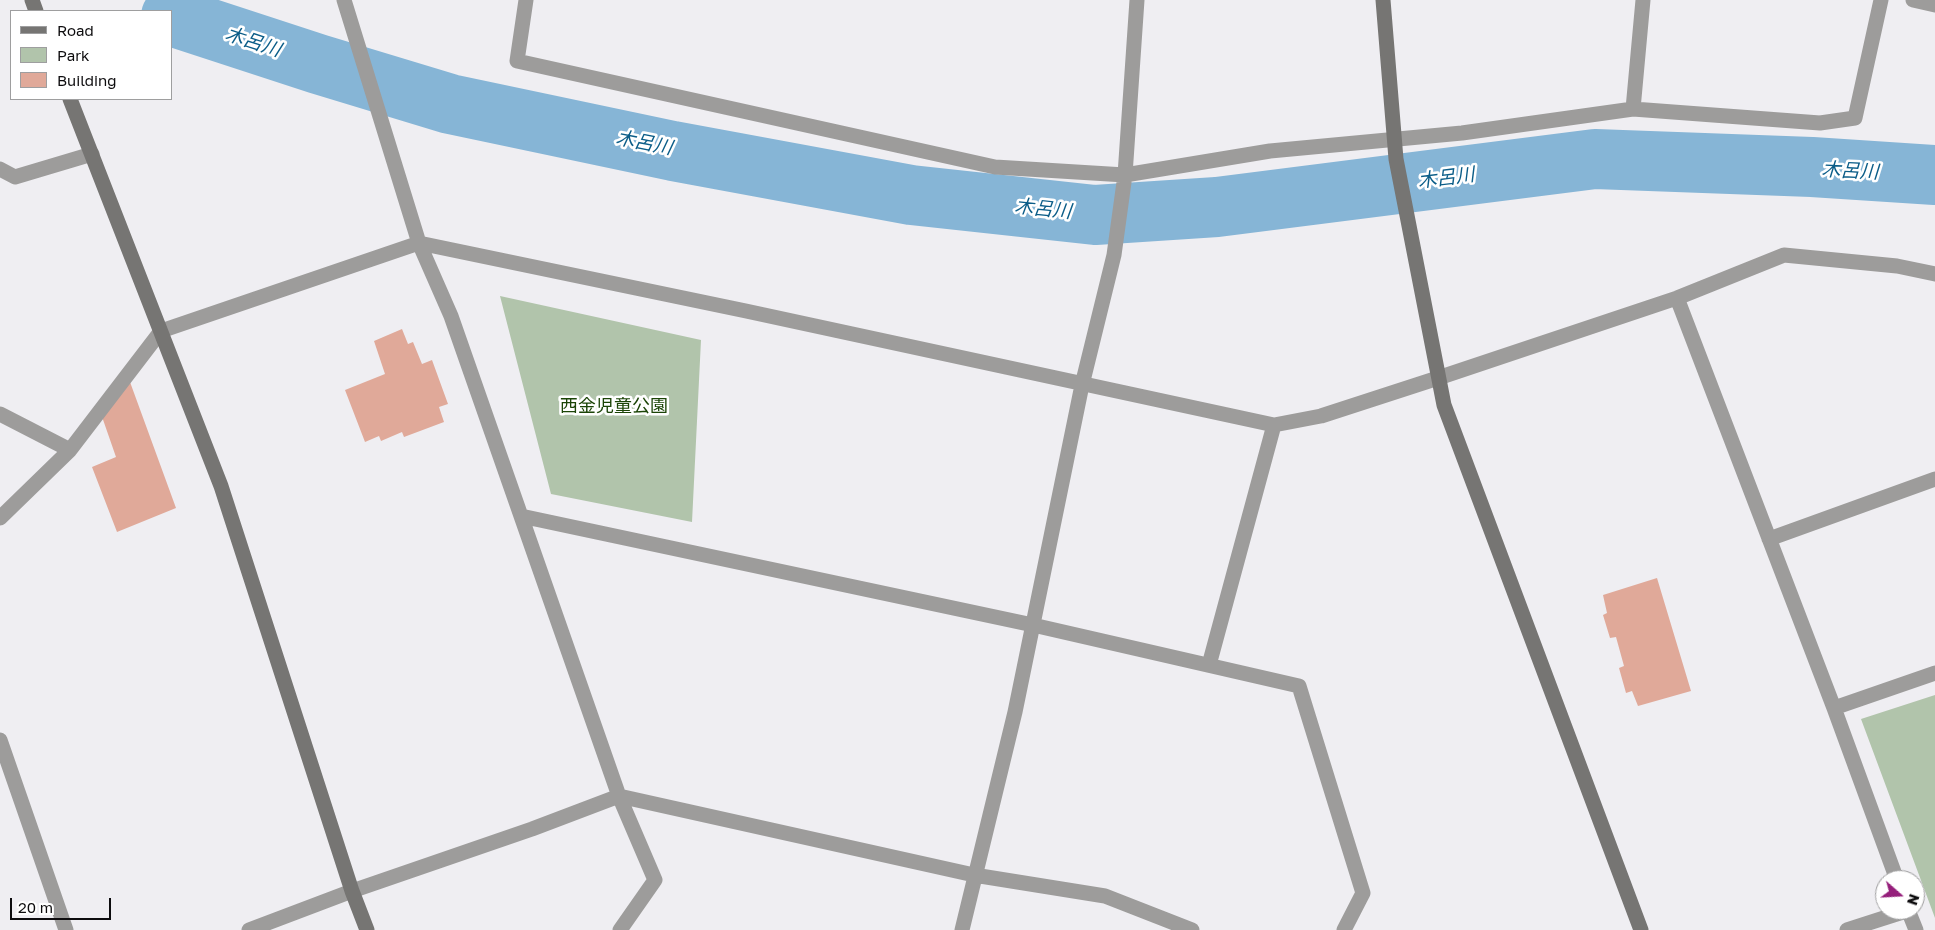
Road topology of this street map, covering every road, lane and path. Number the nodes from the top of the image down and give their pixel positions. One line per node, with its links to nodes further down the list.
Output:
1 (344, 0): 15 (street)
2 (526, 0): 14 (street)
3 (1138, 0): 14 (street)
4 (1383, 0): 11 (street)
5 (1643, 0): 10 (street)
6 (1881, 0): 10 (street)
7 (1913, 0): 8 (street)
8 (1935, 5)
9 (70, 100): 12 (street)
10 (1633, 109): 11 (street)
11 (1394, 138): 14 (street); 19 (street)
12 (92, 154): 13 (street); 18 (street)
13 (0, 169)
14 (1125, 174): 20 (street)
15 (419, 243): 18 (street); 20 (street); 25 (street)
16 (1935, 274): 17 (street)
17 (1677, 298): 19 (street); 27 (street)
18 (161, 331): 23 (street); 36 (street)
19 (1438, 378): 22 (street); 45 (street)
20 (1082, 385): 22 (street); 28 (street)
21 (0, 414): 23 (street)
22 (1274, 425): 29 (street)
23 (70, 450): 26 (street)
24 (1935, 480): 27 (street)
25 (522, 516): 28 (street); 33 (street)
26 (0, 518)
27 (1769, 539): 31 (street)
28 (1033, 625): 29 (street); 35 (street)
29 (1209, 665): 44 (street)
30 (1935, 673): 31 (street)
31 (1834, 708): 34 (street)
32 (0, 740): 38 (street)
33 (619, 796): 35 (street); 36 (street); 41 (street)
34 (1893, 870)
35 (974, 875): 42 (street); 43 (street)
36 (352, 891): 39 (street); 40 (street)
37 (1878, 920): 46 (street)
38 (66, 930)
39 (249, 930)
40 (367, 930)
41 (620, 930)
42 (962, 930)
43 (1192, 930)
44 (1344, 930)
45 (1641, 930)
46 (1847, 930)

